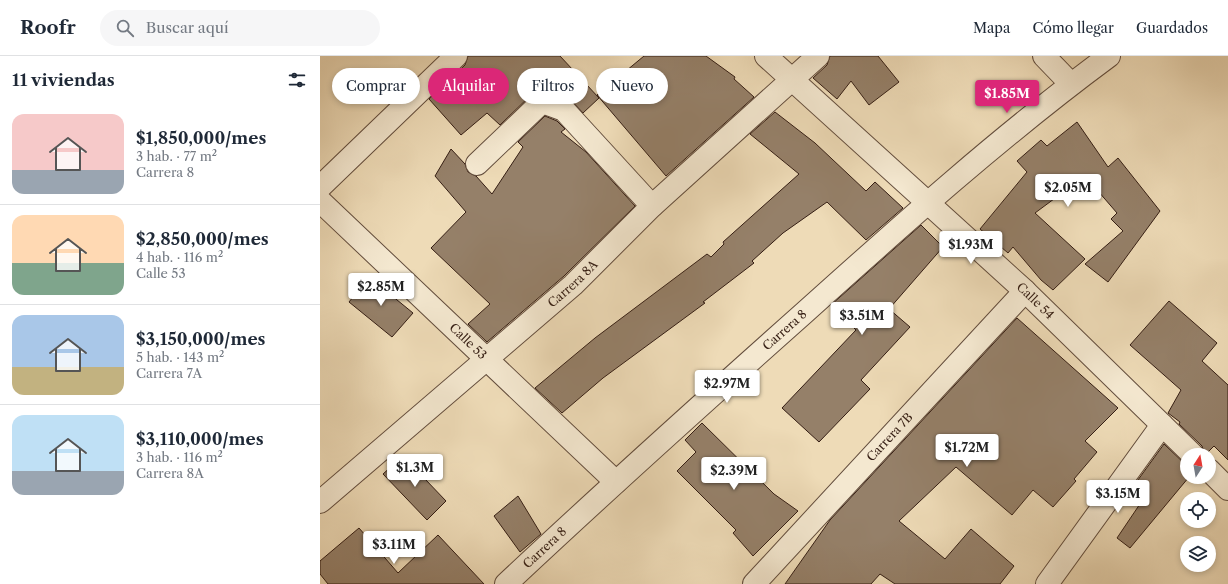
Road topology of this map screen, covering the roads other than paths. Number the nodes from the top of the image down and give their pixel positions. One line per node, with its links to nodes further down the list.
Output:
1 (456, 56): 9 (street)
2 (766, 56): 6 (street, Calle 54)
3 (818, 56): 6 (street, Carrera 8A)
4 (1044, 56): 7 (street)
5 (1109, 56): 7 (street, Carrera 8)
6 (792, 78): 11 (street, Calle 54); 12 (street, Carrera 8A)
7 (1071, 84): 11 (street, Carrera 8)
8 (477, 164): 12 (street)
9 (320, 187)
10 (320, 201): 14 (street, Calle 53)
11 (928, 202): 13 (street, Calle 54); 18 (street, Carrera 8)
12 (652, 206): 14 (street, Carrera 8A)
13 (1025, 291): 15 (street, Calle 54); 22 (street, Carrera 7B)
14 (486, 358): 18 (street, Calle 53); 20 (street, Carrera 8A)
15 (1162, 425): 16 (street, Calle 54); 23 (street)
16 (1186, 448)
17 (1216, 477): 19 (street)
18 (616, 482): 21 (street, Carrera 8)
19 (1228, 489)
20 (320, 502)
21 (506, 584)
22 (754, 584)
23 (1047, 584)

